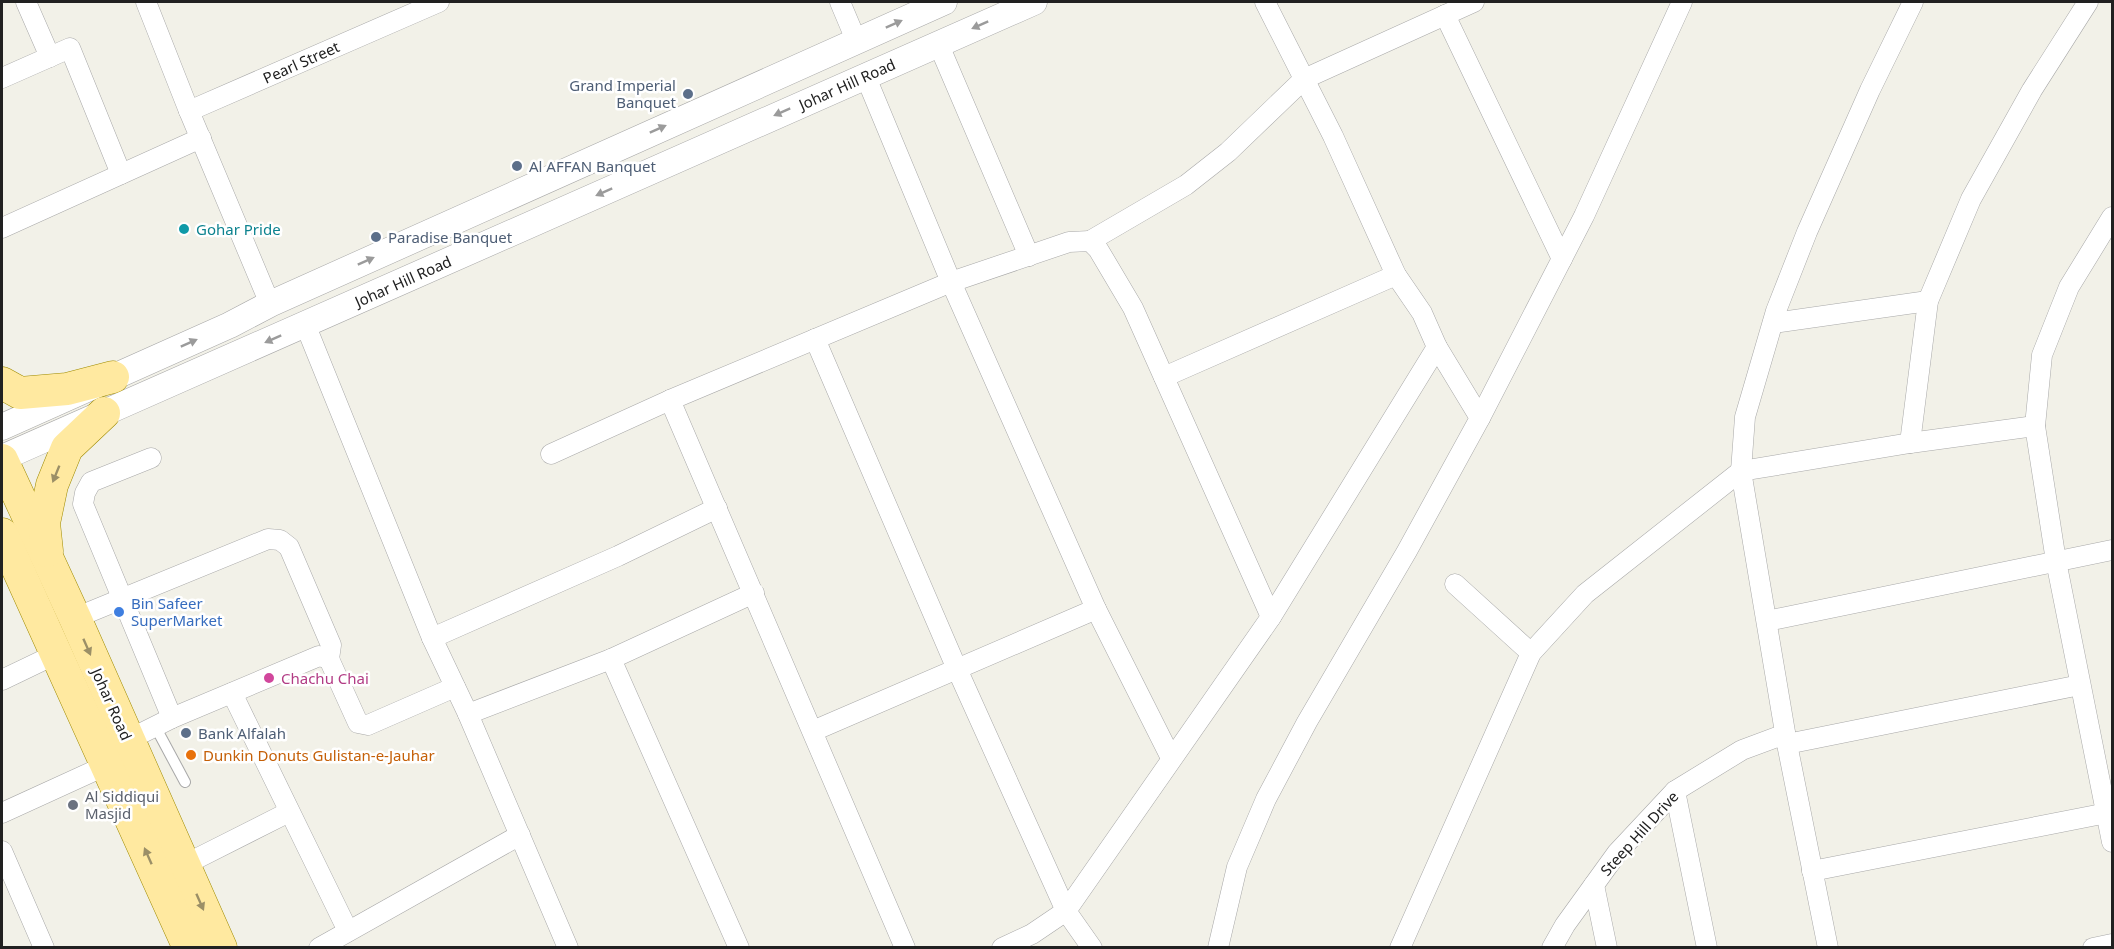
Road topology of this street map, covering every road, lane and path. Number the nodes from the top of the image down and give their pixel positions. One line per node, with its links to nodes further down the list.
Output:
1 (26, 2): 15 (street)
2 (146, 2): 19 (street)
3 (439, 2): 19 (street, Pearl Street)
4 (840, 2): 13 (street)
5 (944, 2): 13 (street, one-way to 5)
6 (1034, 2): 14 (street, Johar Hill Road, one-way to 14)
7 (1265, 2): 18 (street)
8 (1474, 2): 12 (street)
9 (1682, 2): 26 (street)
10 (1913, 2): 31 (street)
11 (2088, 2): 29 (street)
12 (1445, 15): 18 (street); 26 (street)
13 (856, 40): 30 (street, one-way to 13)
14 (938, 43): 16 (street, Johar Hill Road); 25 (street)
15 (50, 57): 17 (street); 21 (street)
16 (865, 75): 28 (street); 32 (street, Johar Hill Road, one-way to 32)
17 (2, 78)
18 (1304, 79): 24 (street); 27 (street)
19 (189, 111): 20 (street)
20 (201, 138): 21 (street); 30 (street)
21 (121, 174): 23 (street)
22 (2112, 217): 43 (street)
23 (2, 228)
24 (1090, 240): 25 (street); 37 (street)
25 (1029, 256): 28 (street)
26 (1562, 259): 42 (street)
27 (1396, 275): 34 (street); 37 (street)
28 (951, 282): 33 (street); 58 (street)
29 (1928, 301): 31 (street); 45 (street)
30 (270, 304): 35 (street, one-way to 30)
31 (1773, 323): 49 (street)
32 (305, 324): 39 (street, Johar Hill Road, one-way to 39); 62 (street)
33 (815, 339): 40 (street); 67 (street)
34 (1437, 347): 42 (street); 59 (street)
35 (150, 361): 36 (street); 39 (street)
36 (113, 377): 38 (main road); 44 (street)
37 (1164, 377): 59 (street)
38 (2, 383)
39 (166, 386): 41 (street, Johar Hill Road)
40 (670, 400): 46 (street); 50 (street)
41 (104, 413): 48 (street, Johar Hill Road); 54 (main road, one-way to 54)
42 (1480, 418): 103 (street)
43 (2036, 426): 45 (street); 53 (street)
44 (2, 427)
45 (1910, 443): 49 (street)
46 (550, 454)
47 (151, 458): 57 (street)
48 (2, 459): 54 (main road, Johar Road)
49 (1741, 471): 61 (street); 63 (street)
50 (717, 508): 56 (street); 62 (street)
51 (2, 534): 54 (main road, Johar Road)
52 (2112, 550): 53 (street)
53 (2056, 561): 61 (street); 69 (street)
54 (24, 567): 60 (main road, Johar Road); 64 (main road, Johar Road)
55 (1455, 584): 63 (street)
56 (754, 593): 66 (street); 74 (street)
57 (123, 597): 60 (street); 65 (street); 73 (street)
58 (1096, 609): 67 (street); 76 (street)
59 (1271, 617): 76 (street)
60 (75, 618): 73 (main road, Johar Road, one-way to 73)
61 (1767, 621): 75 (street)
62 (432, 638): 70 (street)
63 (1531, 653): 104 (street)
64 (56, 654): 68 (street); 77 (main road, Johar Road)
65 (328, 659): 70 (street); 71 (street)
66 (611, 659): 72 (street); 99 (street)
67 (957, 669): 74 (street); 91 (street)
68 (2, 680)
69 (2080, 685): 75 (street, Steep Hill Drive); 82 (street)
70 (455, 687): 72 (street)
71 (232, 693): 73 (street); 80 (street)
72 (468, 714): 83 (street)
73 (152, 728): 78 (lane); 88 (main road, Johar Road)
74 (813, 731): 100 (street)
75 (1786, 739): 79 (street, Steep Hill Drive); 89 (street)
76 (1171, 758): 91 (street)
77 (107, 765): 81 (street); 95 (main road, Johar Road, one-way to 77)
78 (185, 782)
79 (1675, 791): 90 (street, Steep Hill Drive); 107 (street)
80 (289, 812): 88 (street); 92 (street)
81 (2, 813)
82 (2107, 813): 85 (street); 89 (street)
83 (511, 814): 84 (street); 87 (street)
84 (520, 836): 87 (street); 98 (street)
85 (2112, 842)
86 (2, 851): 94 (street)
87 (486, 854): 92 (street)
88 (184, 865): 96 (main road, Johar Road, one-way to 96)
89 (1812, 871): 108 (street)
90 (1594, 885): 105 (street, Steep Hill Drive); 106 (street)
91 (1066, 911): 101 (street); 102 (street)
92 (348, 932): 97 (street)
93 (2112, 944): 109 (street)
94 (44, 948)
95 (189, 948)
96 (221, 948)
97 (319, 948)
98 (568, 948)
99 (739, 948)
100 (905, 948)
101 (1002, 948)
102 (1092, 948)
103 (1218, 948)
104 (1400, 948)
105 (1552, 948)
106 (1607, 948)
107 (1707, 948)
108 (1828, 948)
109 (2093, 948)

